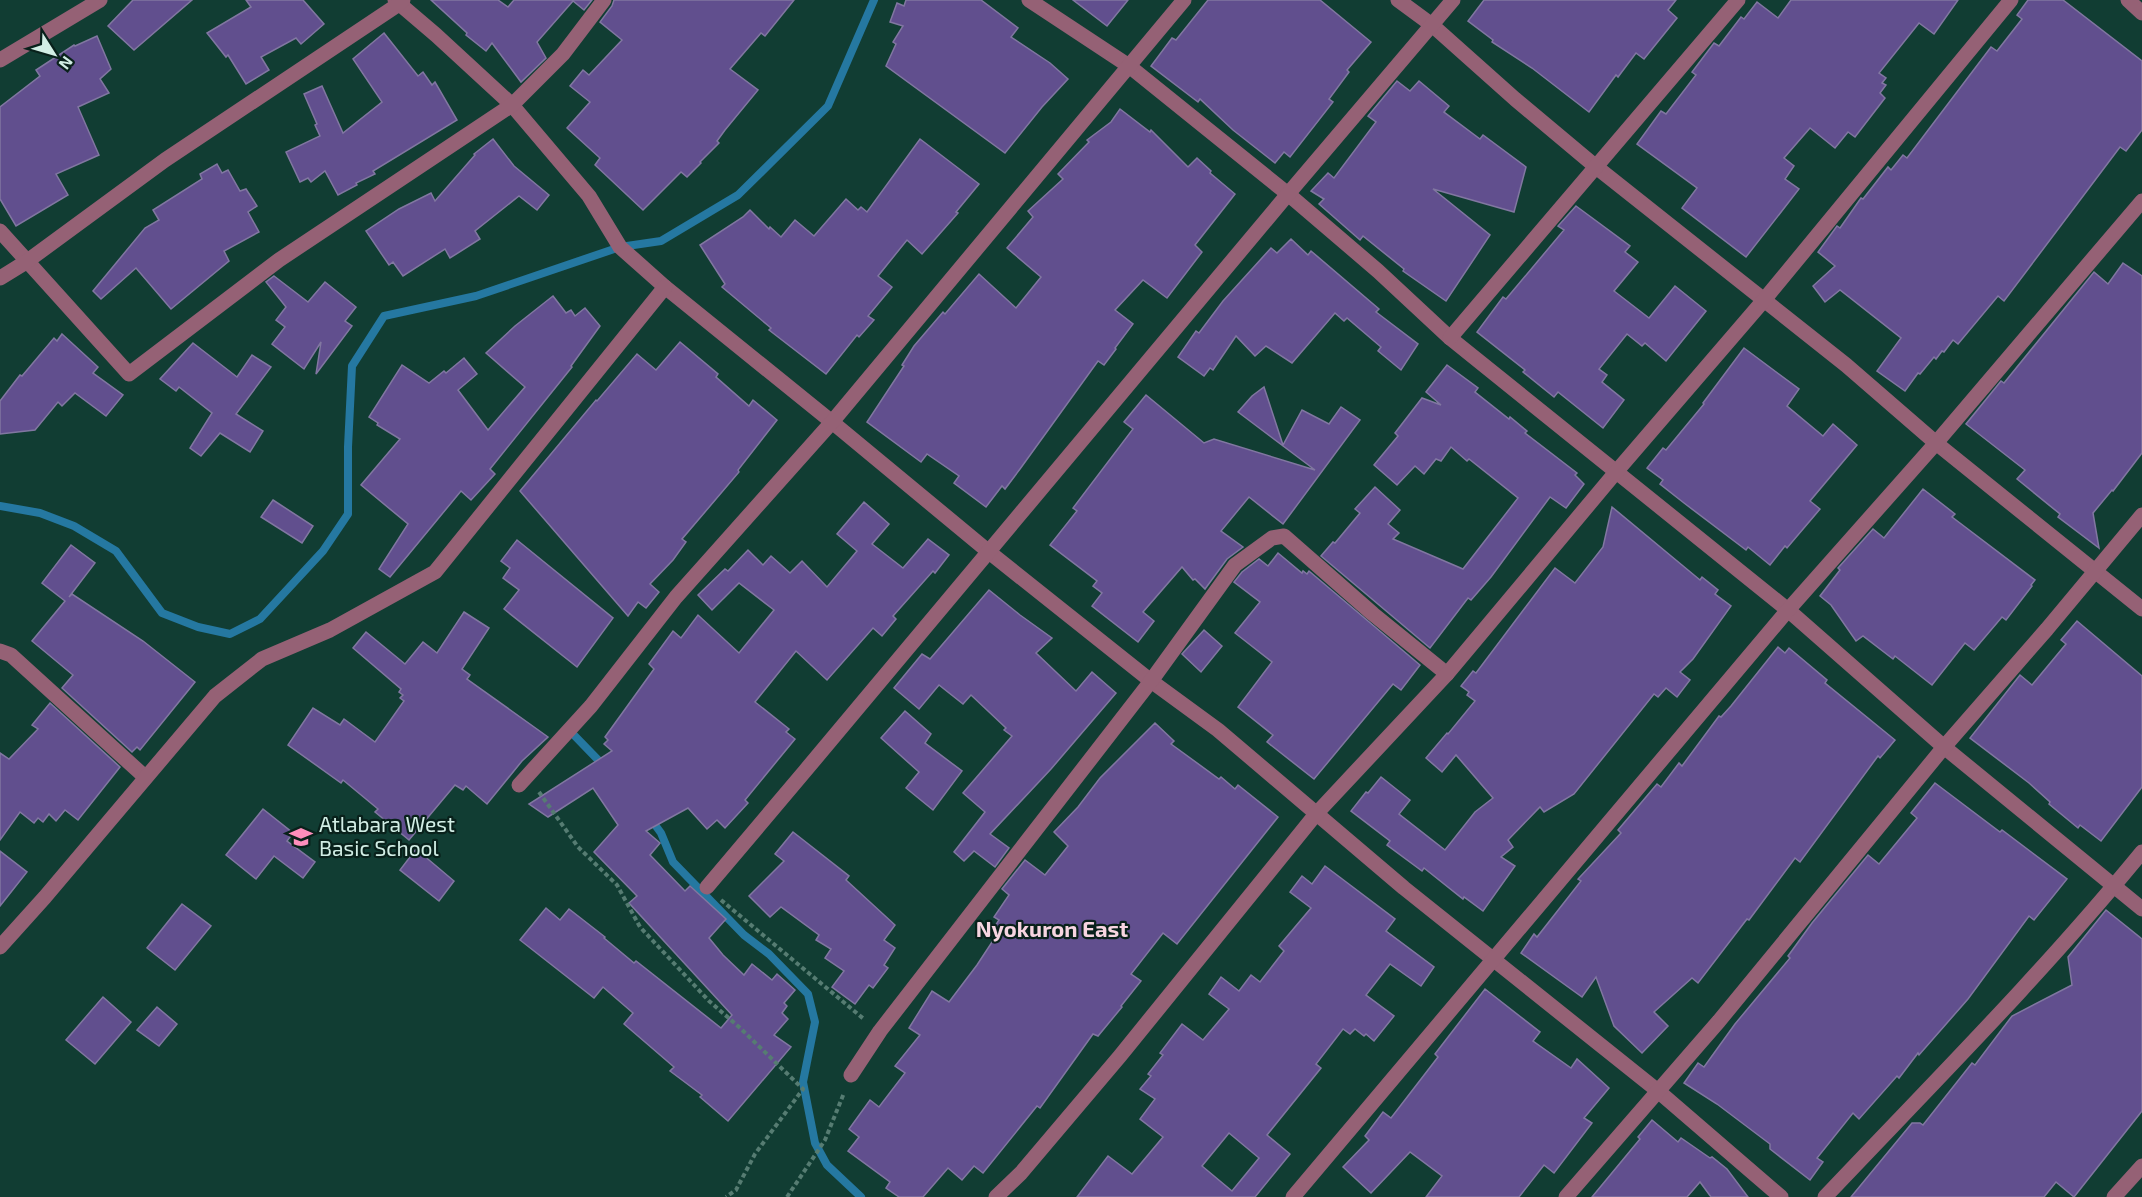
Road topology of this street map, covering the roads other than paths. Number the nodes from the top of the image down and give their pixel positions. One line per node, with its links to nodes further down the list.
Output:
1 (100, 0): 13 (street)
2 (604, 0): 15 (street)
3 (1029, 0): 14 (street)
4 (1184, 0): 14 (street)
5 (1398, 0): 12 (street)
6 (1453, 0): 12 (street)
7 (1738, 0): 16 (street)
8 (2011, 0): 23 (street)
9 (2128, 0): 11 (street)
10 (399, 2): 15 (street); 20 (street)
11 (2142, 13)
12 (1432, 25): 16 (street); 17 (street)
13 (0, 60)
14 (1129, 66): 17 (street); 25 (street)
15 (512, 105): 20 (street); 22 (street)
16 (1595, 166): 23 (street); 24 (street)
17 (1288, 194): 24 (street); 29 (street)
18 (2142, 201): 26 (street)
19 (0, 231): 20 (street)
20 (26, 262): 21 (street)
21 (0, 278)
22 (665, 287): 25 (street); 37 (street)
23 (1764, 300): 26 (street); 27 (street)
24 (1450, 338): 27 (street)
25 (832, 422): 29 (street); 38 (street)
26 (1936, 443): 30 (street); 32 (street)
27 (1616, 472): 32 (street); 34 (street)
28 (2142, 515): 30 (street)
29 (988, 552): 35 (street); 42 (street)
30 (2096, 571): 31 (street); 36 (street)
31 (2142, 609)
32 (1788, 610): 36 (street); 45 (street)
33 (0, 651): 37 (street)
34 (1447, 674): 35 (street); 39 (street)
35 (1151, 681): 39 (street); 46 (street)
36 (1944, 747): 41 (street); 47 (street)
37 (145, 777): 44 (street)
38 (524, 781)
39 (1316, 814): 45 (street); 49 (street)
40 (2142, 852): 41 (street)
41 (2114, 886): 43 (street); 53 (street)
42 (706, 887)
43 (2142, 909)
44 (0, 947)
45 (1493, 962): 47 (street); 50 (street)
46 (851, 1075)
47 (1658, 1091): 51 (street); 52 (street)
48 (2142, 1166): 54 (street)
49 (996, 1197)
50 (1293, 1197)
51 (1566, 1197)
52 (1781, 1197)
53 (1825, 1197)
54 (2114, 1197)

